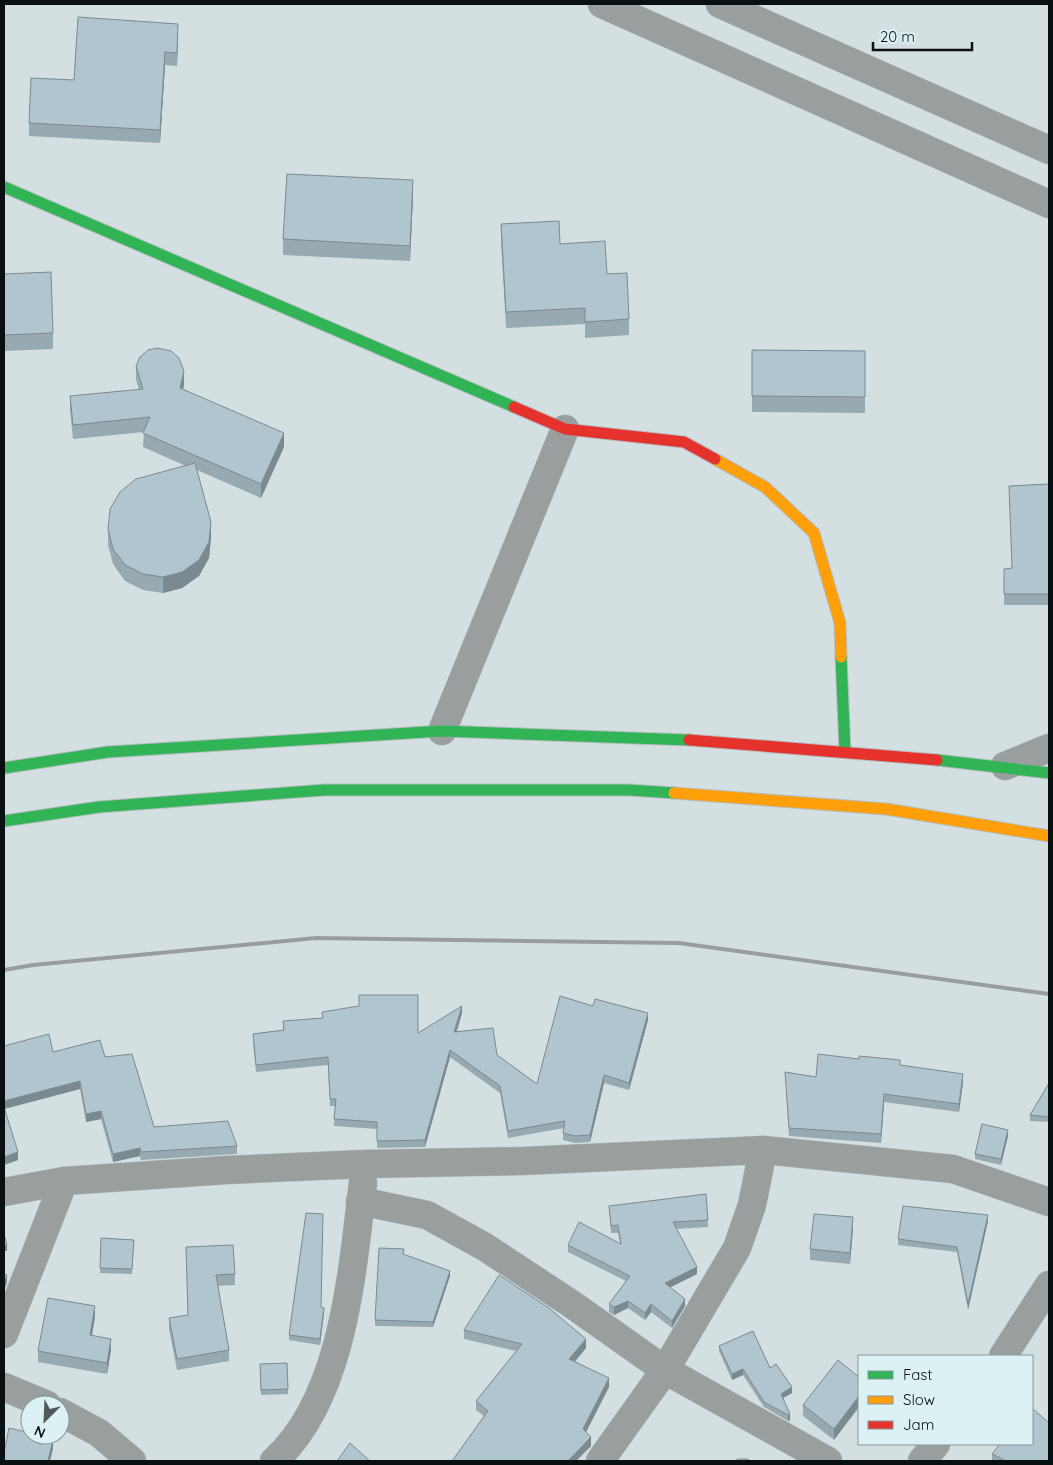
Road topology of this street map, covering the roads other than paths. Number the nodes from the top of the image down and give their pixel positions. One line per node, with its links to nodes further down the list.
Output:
1 (602, 4): 5 (street)
2 (720, 4): 3 (street)
3 (1049, 150)
4 (4, 187): 6 (main road)
5 (1049, 204)
6 (565, 429): 7 (street); 9 (main road)
7 (442, 731): 9 (main road); 11 (main road)
8 (1049, 748): 10 (street)
9 (844, 752): 10 (main road)
10 (1005, 766): 12 (main road)
11 (4, 768)
12 (1049, 773)
13 (4, 821): 14 (main road)
14 (1049, 836)
15 (763, 1150): 16 (street); 20 (street); 24 (street)
16 (365, 1164): 17 (street); 19 (street)
17 (64, 1181): 18 (street); 22 (street)
18 (4, 1192)
19 (360, 1201): 24 (street); 30 (street)
20 (1049, 1202)
21 (1049, 1285): 23 (street)
22 (4, 1334)
23 (1004, 1355)
24 (665, 1370): 31 (street); 32 (street)
25 (4, 1387): 26 (street)
26 (23, 1395)
27 (70, 1417): 29 (street)
28 (935, 1445): 33 (street)
29 (132, 1461)
30 (274, 1461)
31 (600, 1461)
32 (828, 1461)
33 (922, 1461)

